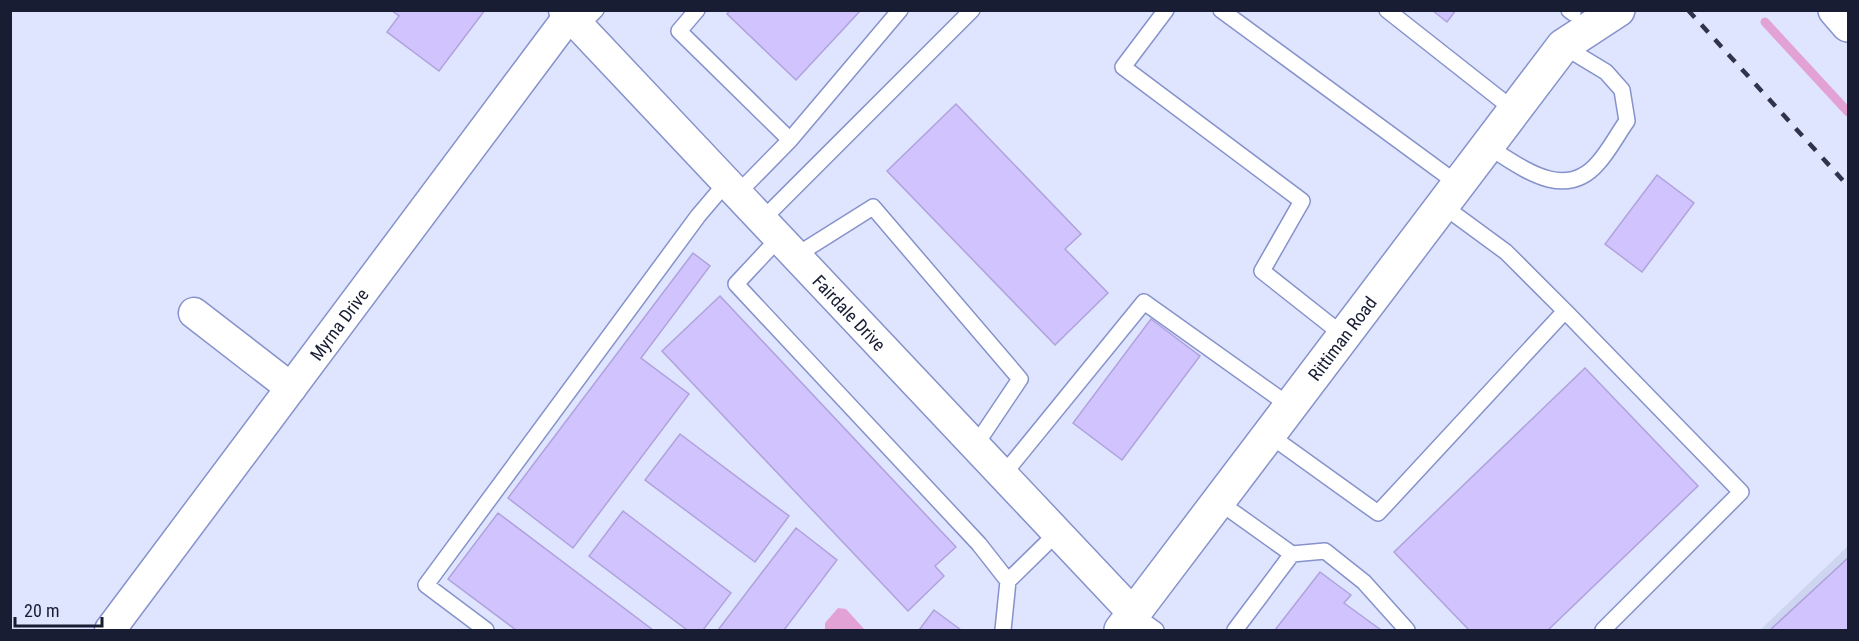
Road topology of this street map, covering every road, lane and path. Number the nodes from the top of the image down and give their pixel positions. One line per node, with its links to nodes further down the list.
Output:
1 (698, 10): 14 (lane)
2 (900, 10): 14 (lane)
3 (972, 10): 18 (lane)
4 (1166, 10): 21 (lane)
5 (1221, 10): 17 (lane)
6 (1388, 10): 13 (lane)
7 (1618, 10): 12 (main road, Rittiman Road)
8 (1835, 10): 11 (main road)
9 (1572, 11): 12 (main road, Rittiman Road)
10 (577, 16): 16 (street, Fairdale Drive); 22 (street, Myrna Drive)
11 (1848, 26)
12 (1563, 46): 13 (main road, Rittiman Road); 15 (lane)
13 (1514, 110): 15 (main road, Rittiman Road)
14 (790, 140): 16 (lane)
15 (1487, 146): 17 (main road, Rittiman Road)
16 (732, 188): 18 (street, Fairdale Drive); 33 (lane)
17 (1450, 195): 19 (lane); 21 (main road, Rittiman Road)
18 (779, 238): 25 (street, Fairdale Drive); 25 (lane); 30 (lane)
19 (1565, 311): 24 (lane); 37 (lane)
20 (194, 313): 22 (street)
21 (1343, 335): 23 (main road, Rittiman Road)
22 (291, 388): 32 (street, Myrna Drive)
23 (1290, 406): 24 (main road, Rittiman Road); 26 (lane)
24 (1268, 434): 27 (main road, Rittiman Road)
25 (975, 446): 26 (street, Fairdale Drive)
26 (1003, 475): 28 (street, Fairdale Drive)
27 (1218, 502): 29 (lane); 31 (main road, Rittiman Road)
28 (1057, 533): 30 (lane); 31 (street, Fairdale Drive)
29 (1292, 554): 35 (lane); 36 (lane)
30 (1008, 581): 34 (lane)
31 (1137, 625)
32 (110, 630)
33 (486, 630)
34 (1003, 630)
35 (1235, 630)
36 (1407, 630)
37 (1603, 630)

